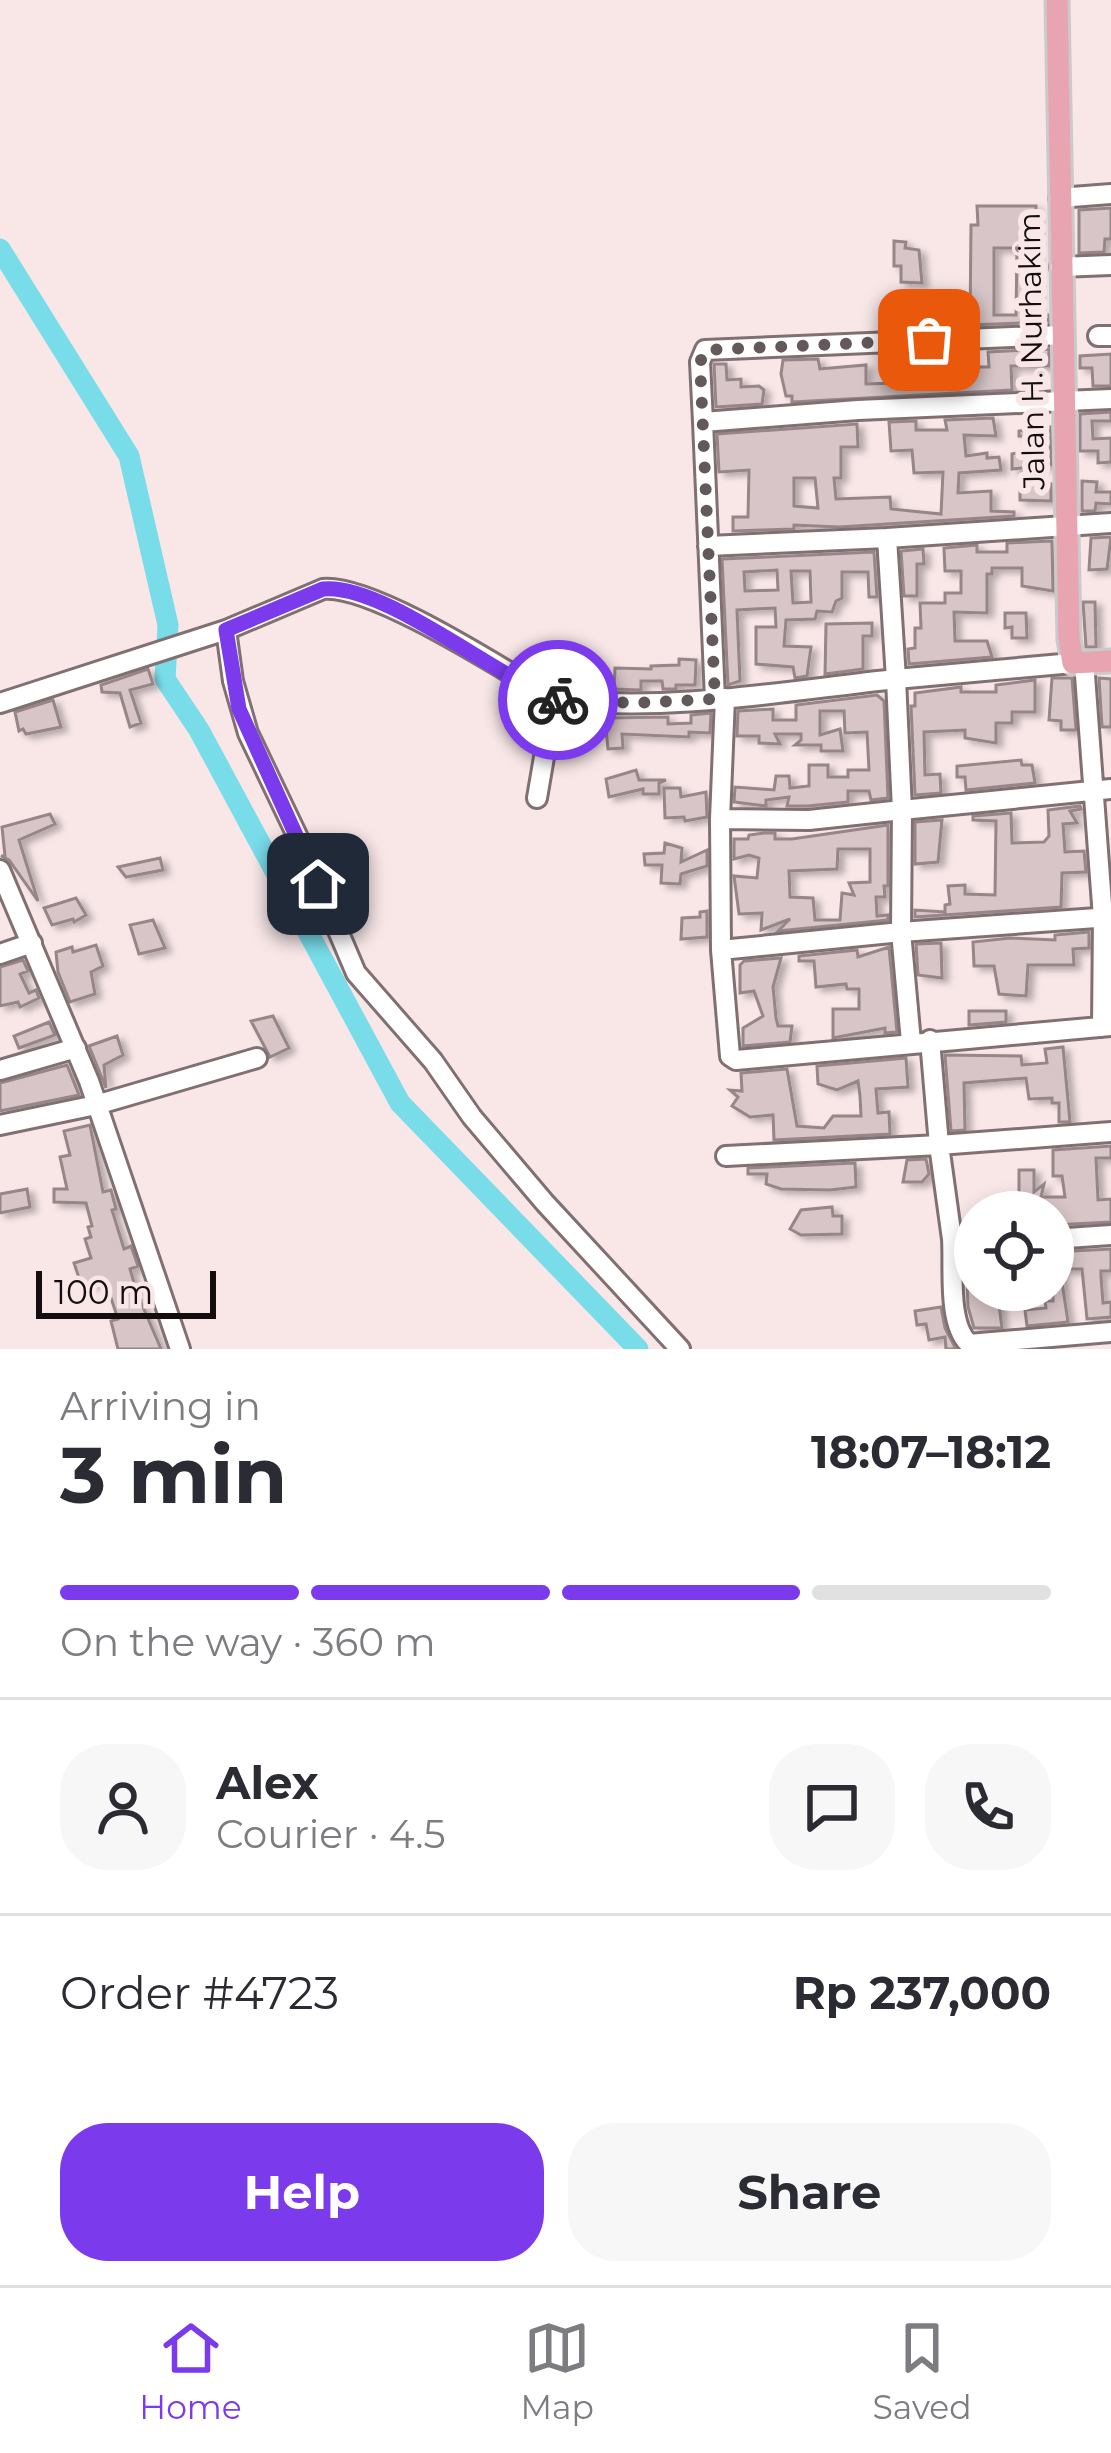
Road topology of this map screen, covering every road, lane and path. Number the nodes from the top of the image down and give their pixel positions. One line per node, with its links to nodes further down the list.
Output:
1 (1057, 0): 3 (main road, Jalan H. Nurhakim)
2 (1111, 194): 3 (street)
3 (1059, 198): 5 (main road, Jalan H. Nurhakim)
4 (1111, 265): 5 (street)
5 (1060, 267): 6 (main road, Jalan H. Nurhakim)
6 (1062, 335): 8 (main road, Jalan H. Nurhakim); 9 (street)
7 (1111, 399): 8 (street)
8 (1063, 401): 9 (street); 11 (main road, Jalan H. Nurhakim)
9 (703, 422): 13 (street)
10 (1111, 523): 11 (street)
11 (1065, 525): 12 (street); 16 (main road, Jalan H. Nurhakim)
12 (886, 538): 13 (street); 17 (street)
13 (708, 546): 19 (street)
14 (226, 630): 18 (street); 20 (street); 47 (street)
15 (1111, 661): 16 (main road)
16 (1078, 663): 17 (street); 21 (street)
17 (896, 680): 19 (street); 23 (street)
18 (554, 699): 19 (street); 22 (street)
19 (720, 699): 24 (street)
20 (0, 703)
21 (1103, 790): 23 (street); 26 (street)
22 (537, 798)
23 (902, 810): 24 (street); 27 (street)
24 (720, 819): 29 (street)
25 (0, 870): 28 (street)
26 (1107, 918): 27 (street); 31 (street)
27 (901, 932): 29 (street); 32 (street)
28 (32, 944): 30 (street); 33 (street)
29 (722, 950): 32 (street)
30 (0, 954)
31 (1106, 1027): 32 (street)
32 (921, 1041): 39 (street)
33 (76, 1048): 35 (street); 36 (street)
34 (257, 1058): 36 (street)
35 (0, 1070)
36 (96, 1105): 37 (street); 46 (street)
37 (0, 1125)
38 (1111, 1132): 39 (street)
39 (939, 1144): 40 (street); 43 (street)
40 (726, 1156)
41 (1111, 1235): 42 (street)
42 (1074, 1238)
43 (952, 1239): 45 (street)
44 (1111, 1332): 45 (street)
45 (971, 1346)
46 (180, 1349)
47 (680, 1349)

